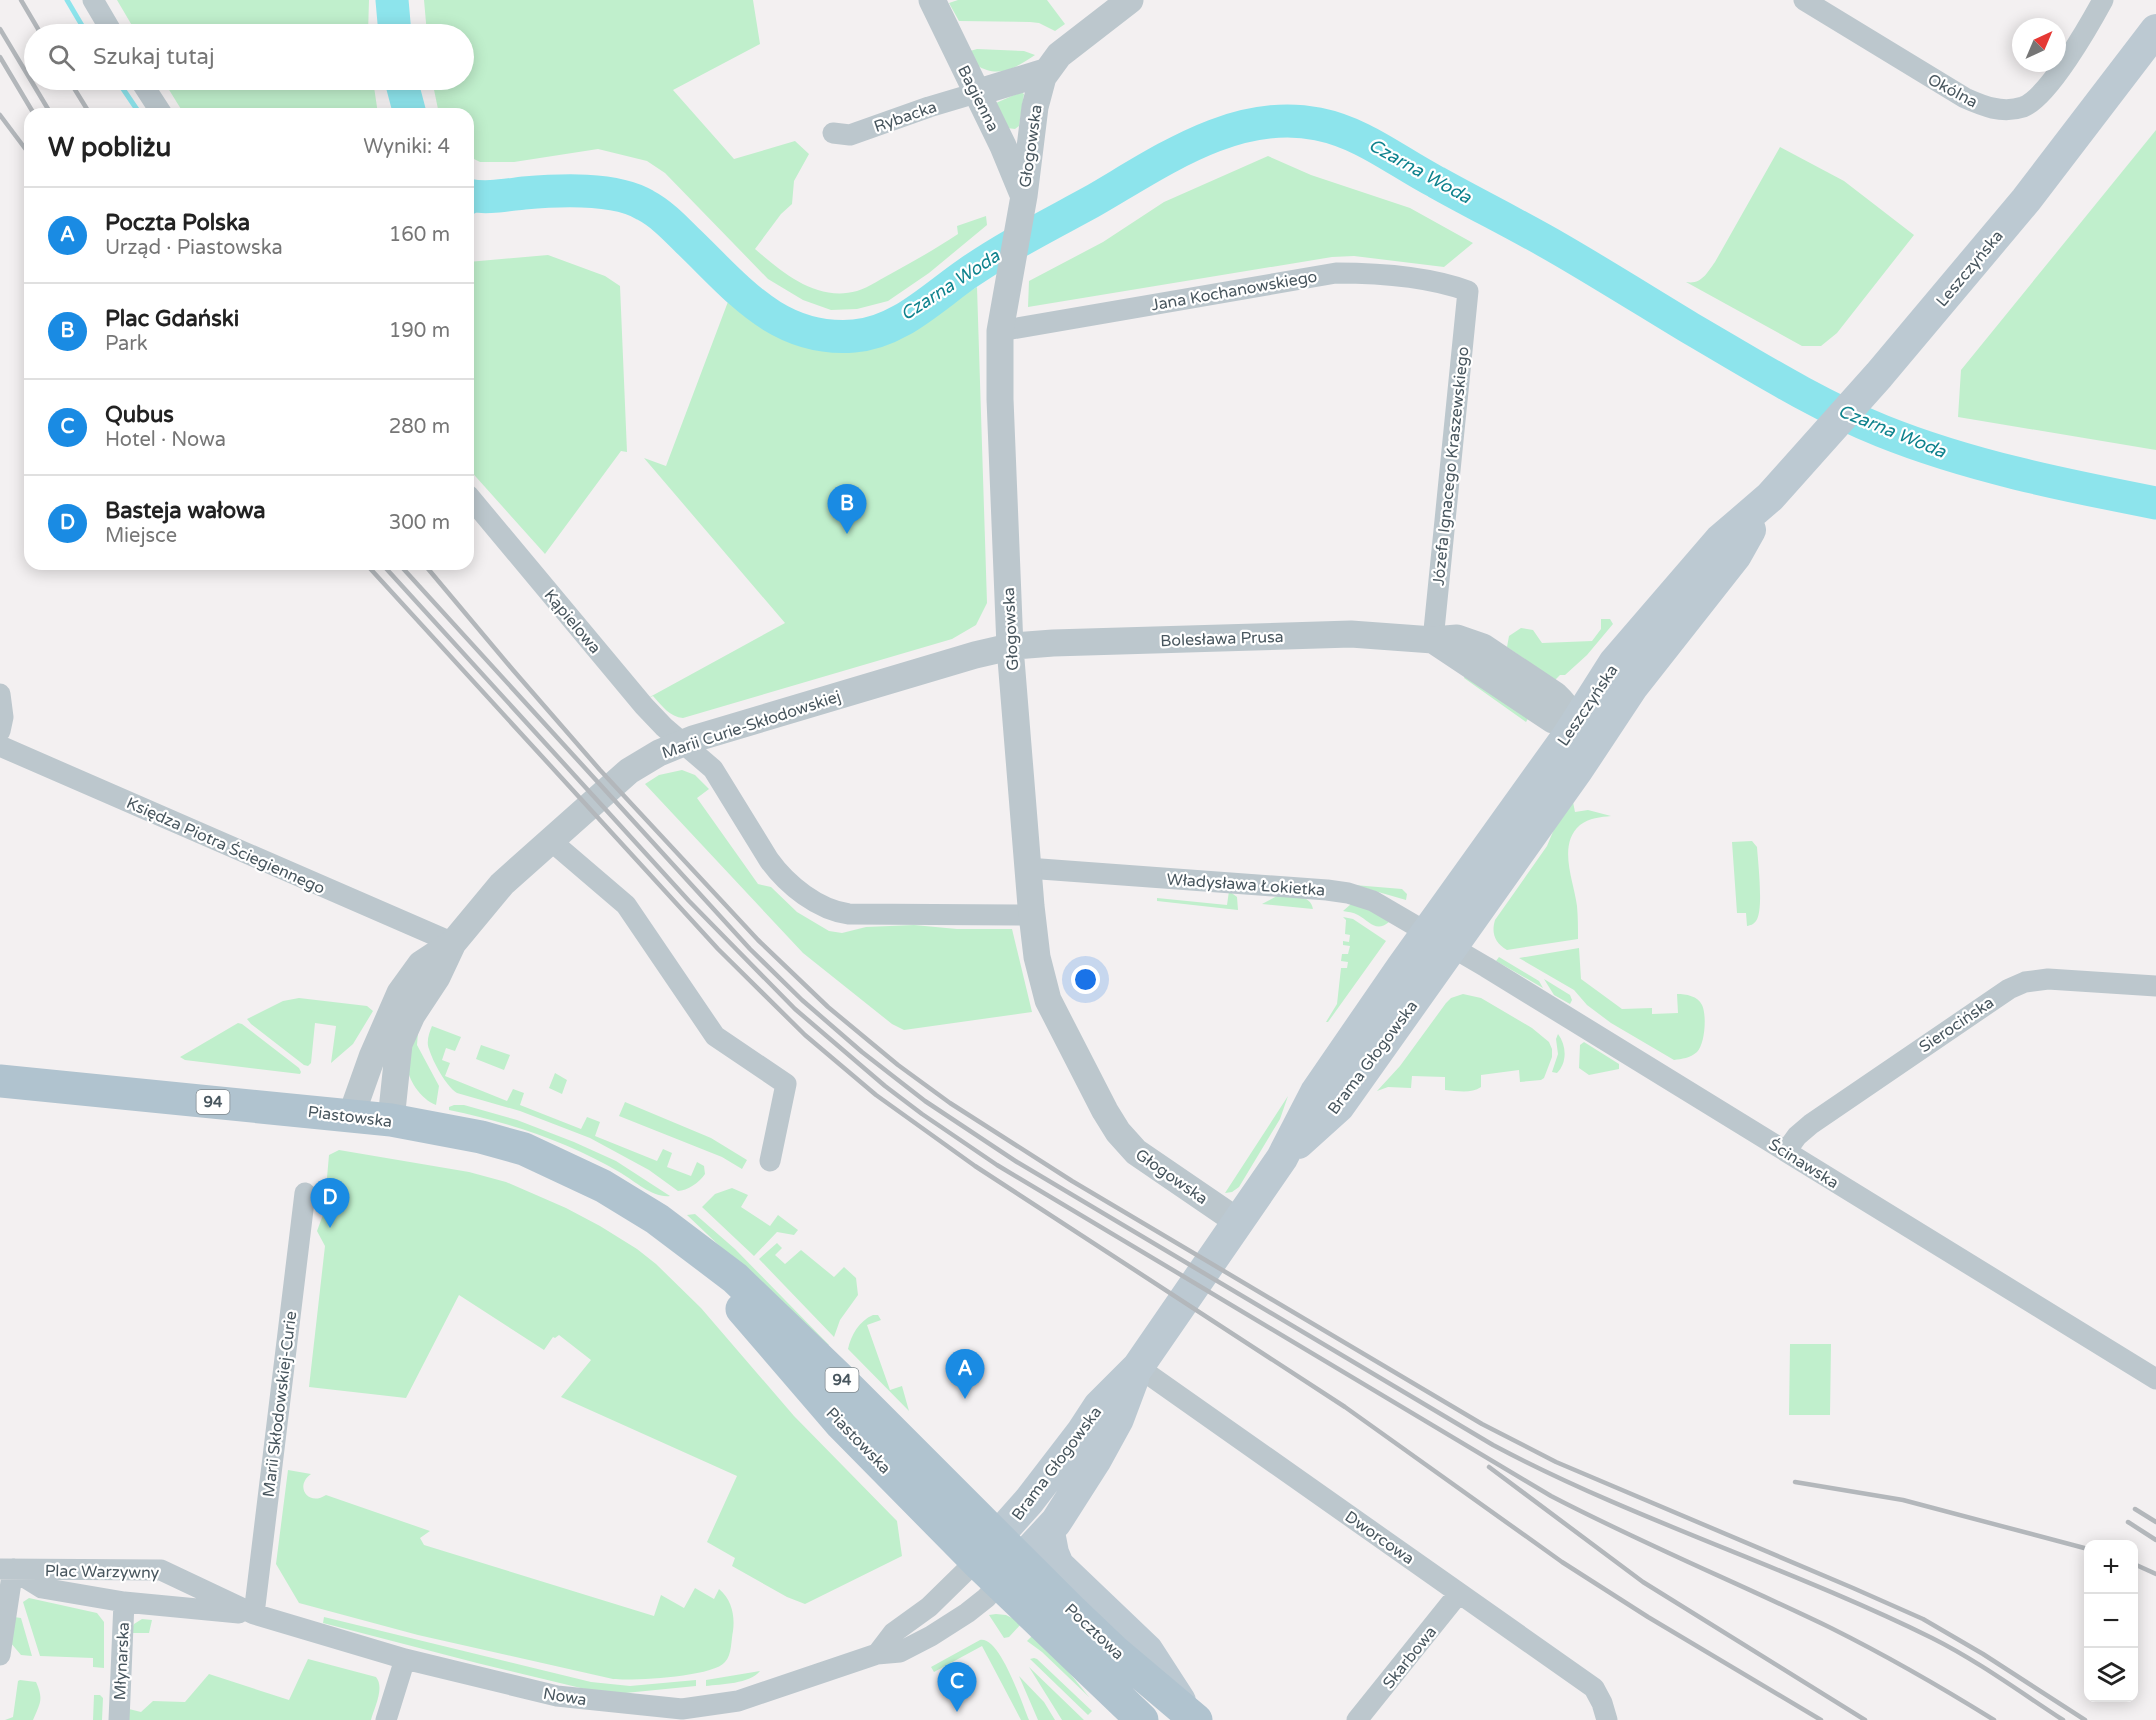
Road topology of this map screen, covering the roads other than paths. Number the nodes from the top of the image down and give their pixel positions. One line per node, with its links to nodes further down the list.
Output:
1 (93, 0): 6 (street)
2 (932, 0): 10 (street, Bagienna)
3 (1130, 0): 8 (street, Głogowska)
4 (1804, 0): 5 (street, Okólna)
5 (2103, 0)
6 (108, 24)
7 (2156, 30): 16 (main road, Leszczyńska)
8 (1045, 72): 10 (street); 13 (street, Głogowska)
9 (146, 90): 11 (street)
10 (976, 93): 12 (street, Rybacka); 13 (street, Bagienna)
11 (158, 108)
12 (833, 134)
13 (1023, 199): 15 (street, Głogowska)
14 (1468, 291): 15 (street, Jana Kochanowskiego); 18 (street, Józefa Ignacego Kraszewskiego)
15 (1002, 318): 19 (street, Głogowska)
16 (1770, 497): 20 (main road, Leszczyńska); 23 (main road, Leszczyńska)
17 (474, 502): 26 (street, Kąpielowa)
18 (1433, 640): 19 (street, Bolesława Prusa); 22 (street, Bolesława Prusa)
19 (1010, 647): 26 (street, Marii Curie-Skłodowskiej); 30 (street, Głogowska)
20 (1614, 663): 22 (street); 24 (main road, Leszczyńska)
21 (0, 694): 25 (street)
22 (1548, 704): 24 (street, Bolesława Prusa); 28 (street)
23 (1619, 705): 24 (street); 28 (main road, Leszczyńska)
24 (1575, 724): 28 (main road, Leszczyńska)
25 (0, 731)
26 (683, 743): 29 (street, Marii Curie-Skłodowskiej); 31 (street)
27 (0, 746): 33 (street, Księdza Piotra Ściegiennego)
28 (1565, 764): 32 (main road, Leszczyńska)
29 (550, 840): 33 (street, Marii Curie-Skłodowskiej); 39 (street)
30 (1027, 868): 31 (street, Głogowska); 32 (street, Władysława Łokietka)
31 (1031, 915): 41 (street, Głogowska)
32 (1439, 939): 38 (street, Ścinawska); 41 (main road, Brama Głogowska)
33 (453, 943): 36 (street, Marii Curie-Skłodowskiej); 37 (street, Marii Curie-Skłodowskiej)
34 (2156, 986): 38 (street, Sierocińska)
35 (0, 1081): 36 (main road, Piastowska / 94)
36 (351, 1116): 37 (main road, Piastowska / 94)
37 (391, 1120): 45 (main road, Piastowska / 94)
38 (1786, 1151): 43 (street, Ścinawska)
39 (770, 1161)
40 (305, 1193): 52 (street, Marii Skłodowskiej-Curie)
41 (1238, 1221): 42 (main road, Brama Głogowska)
42 (1138, 1367): 44 (main road, Brama Głogowska); 45 (main road, Brama Głogowska); 49 (street, Dworcowa)
43 (2156, 1379)
44 (1049, 1532): 47 (main road, Brama Głogowska); 57 (main road, 94)
45 (987, 1549): 47 (main road, Pocztowa / 94); 53 (street)
46 (6, 1569): 48 (street, Plac Warzywny); 50 (street); 54 (street)
47 (1010, 1572): 53 (street, Nowa); 57 (main road, Pocztowa / 94); 60 (main road, Pocztowa / 94)
48 (176, 1578): 51 (street); 52 (street, Plac Warzywny)
49 (1459, 1593): 61 (street, Skarbowa); 62 (street, Dworcowa)
50 (124, 1602): 51 (street); 58 (street, Młynarska)
51 (170, 1606): 52 (street)
52 (254, 1614): 55 (street, Nowa)
53 (877, 1654): 56 (street, Nowa)
54 (0, 1655)
55 (405, 1659): 56 (street, Nowa); 59 (street)
56 (736, 1710)
57 (1192, 1716)
58 (118, 1720)
59 (386, 1720)
60 (1142, 1720)
61 (1357, 1720)
62 (1607, 1720)

